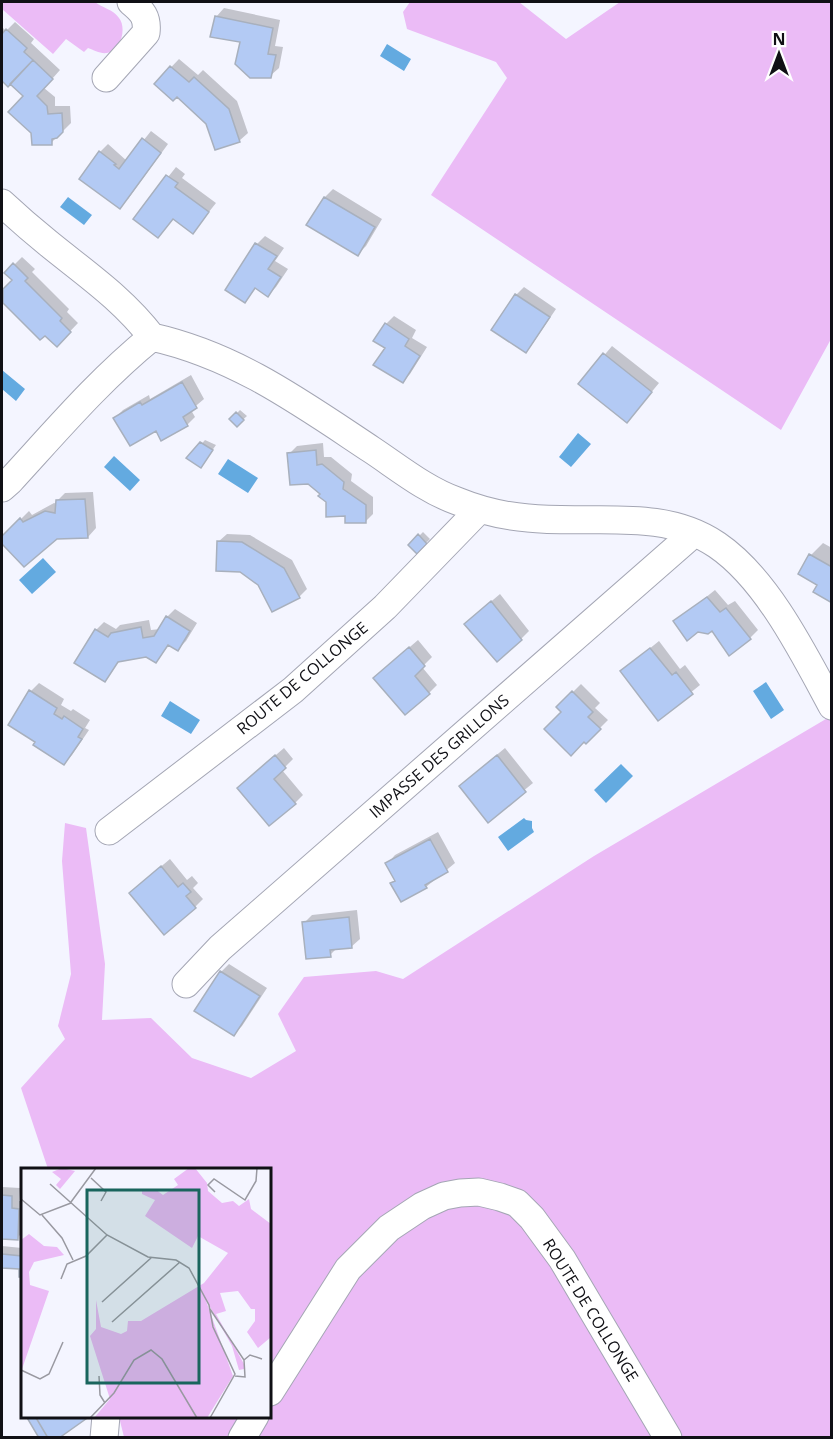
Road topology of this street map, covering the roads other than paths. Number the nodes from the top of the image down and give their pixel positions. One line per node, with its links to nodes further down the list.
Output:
1 (131, 2): 2 (street)
2 (106, 78)
3 (2, 203): 4 (street)
4 (152, 337): 5 (street); 6 (street)
5 (2, 488)
6 (480, 508): 7 (street); 9 (street, ROUTE DE COLLONGE)
7 (694, 533): 8 (street); 10 (street, IMPASSE DES GRILLONS)
8 (831, 706)
9 (109, 831)
10 (186, 984)
11 (272, 1389): 16 (street, ROUTE DE COLLONGE)
12 (106, 1418): 14 (street)
13 (254, 1418): 15 (street)
14 (104, 1437)
15 (242, 1437)
16 (668, 1437)

